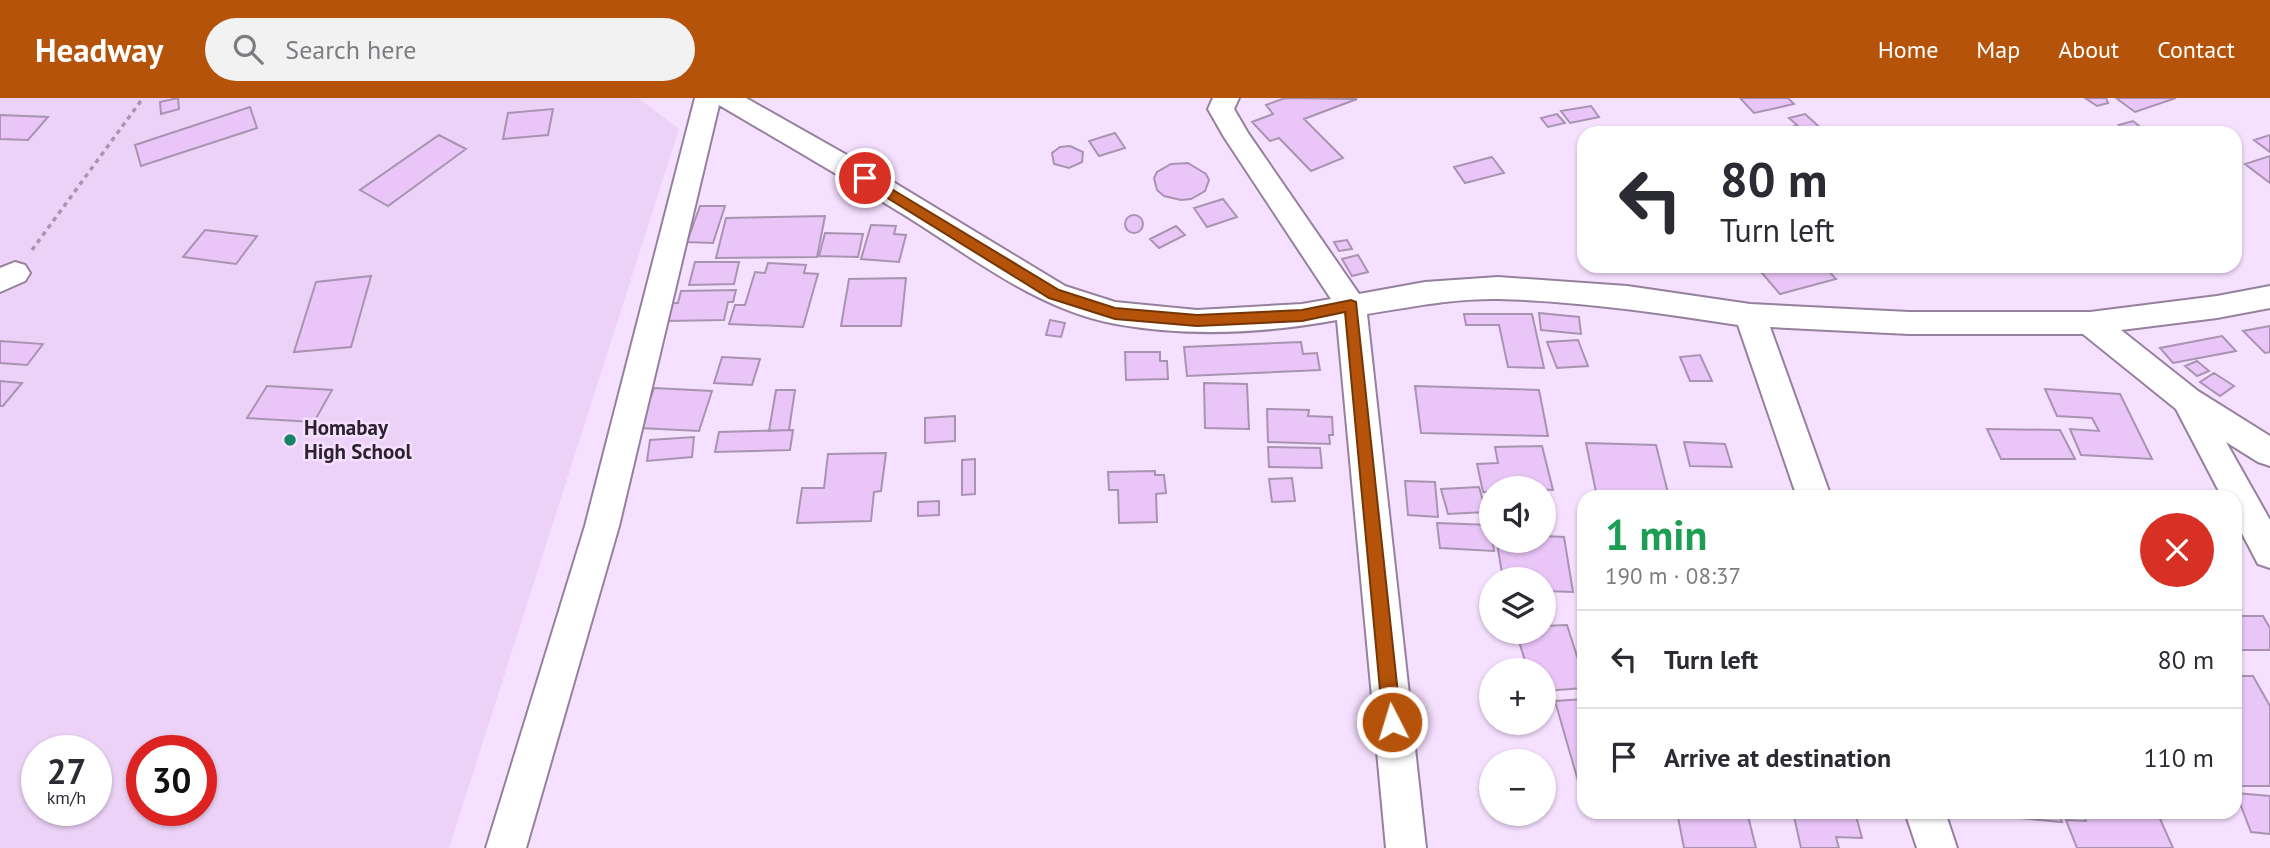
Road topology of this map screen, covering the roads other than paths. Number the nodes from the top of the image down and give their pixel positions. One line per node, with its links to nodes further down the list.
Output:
1 (708, 98): 15 (street)
2 (726, 98): 5 (street)
3 (1226, 98): 5 (street)
4 (2270, 297): 7 (street)
5 (1351, 305): 6 (street); 16 (street)
6 (1750, 315): 7 (street); 10 (street)
7 (2090, 323): 8 (street)
8 (2187, 400): 9 (street); 11 (street)
9 (2270, 453)
10 (1812, 490)
11 (2236, 490)
12 (2242, 501): 13 (street)
13 (2270, 553)
14 (1927, 819): 17 (street)
15 (506, 848)
16 (1406, 848)
17 (1937, 848)

